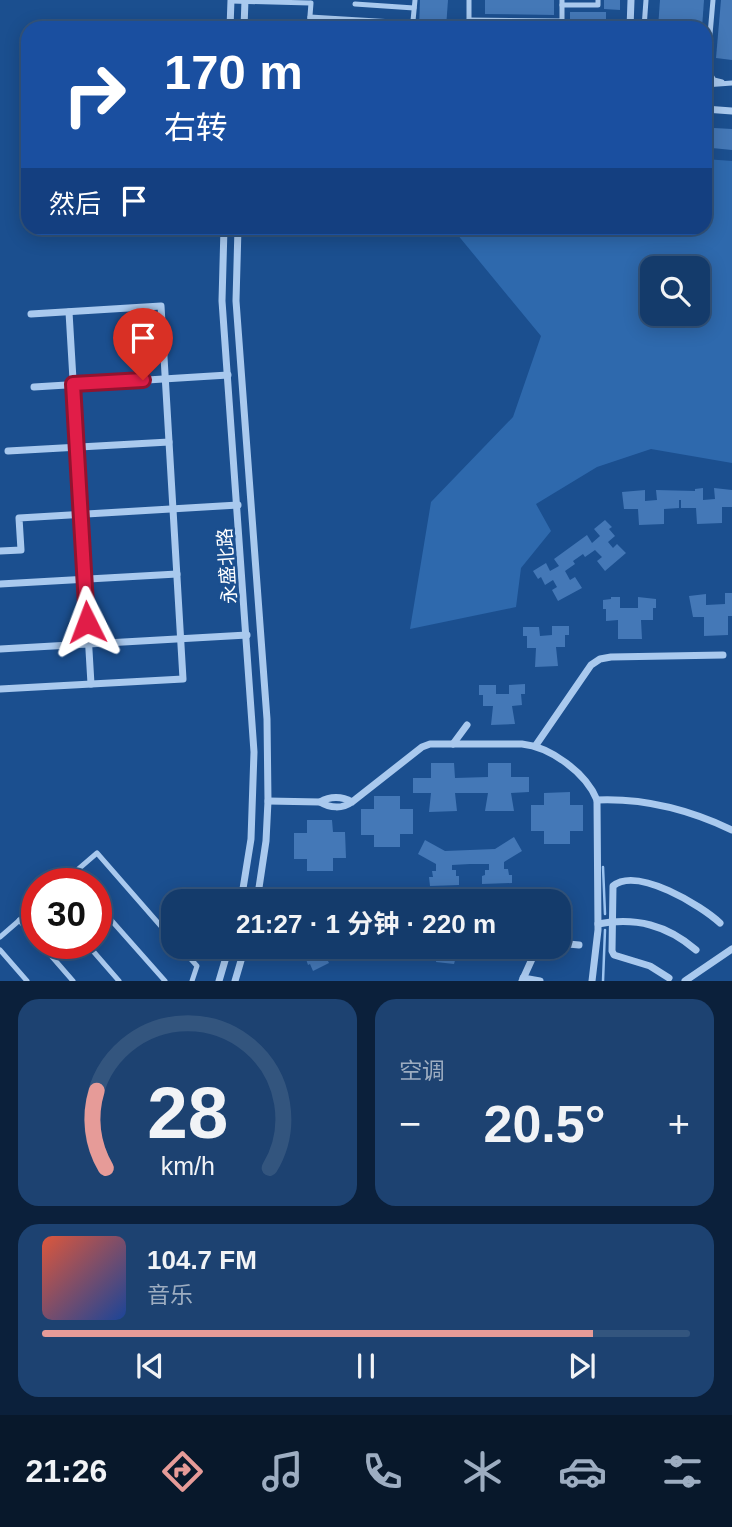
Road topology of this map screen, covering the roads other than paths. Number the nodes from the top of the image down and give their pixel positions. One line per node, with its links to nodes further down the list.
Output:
1 (415, 0): 12 (lane)
2 (469, 0): 14 (lane)
3 (598, 0): 10 (lane)
4 (632, 0): 22 (street)
5 (646, 0): 23 (lane)
6 (713, 0): 24 (lane)
7 (231, 1): 8 (lane); 15 (street)
8 (245, 1): 9 (lane); 16 (street)
9 (311, 2): 13 (lane)
10 (562, 2): 21 (lane)
11 (355, 4): 12 (lane)
12 (414, 8): 19 (lane)
13 (310, 18): 17 (lane); 18 (lane)
14 (469, 20): 20 (lane)
15 (230, 21)
16 (244, 21)
17 (310, 21)
18 (348, 21)
19 (413, 21)
20 (488, 21)
21 (562, 21)
22 (630, 21)
23 (644, 21)
24 (711, 21)
25 (712, 77): 26 (lane)
26 (722, 82): 27 (lane); 28 (lane)
27 (732, 83)
28 (712, 84)
29 (712, 110): 30 (street)
30 (732, 111)
31 (224, 235): 35 (street, 永盛北路)
32 (238, 235): 60 (street, 永盛北路)
33 (69, 312): 34 (street); 36 (street); 37 (street)
34 (31, 314)
35 (228, 375): 36 (street); 42 (street, 永盛北路)
36 (166, 379): 37 (street); 39 (street)
37 (73, 384): 38 (street); 40 (street)
38 (34, 387)
39 (169, 442): 40 (street); 43 (street)
40 (77, 447): 41 (street); 44 (street)
41 (8, 451)
42 (238, 505): 43 (street); 49 (street, 永盛北路)
43 (173, 509): 44 (street); 46 (street)
44 (81, 514): 45 (street); 47 (street)
45 (0, 551)
46 (177, 574): 47 (street); 50 (street)
47 (85, 580): 48 (street); 51 (street)
48 (0, 584)
49 (247, 635): 50 (street); 65 (street, 永盛北路)
50 (181, 639): 51 (street); 54 (street)
51 (89, 644): 52 (street); 54 (street)
52 (0, 649)
53 (723, 655): 58 (street)
54 (91, 684): 55 (street)
55 (0, 689)
56 (467, 725): 57 (street)
57 (453, 744): 58 (street); 60 (street)
58 (536, 745): 59 (street)
59 (597, 800): 61 (street); 71 (street)
60 (268, 801): 66 (street, 永盛北路)
61 (732, 831)
62 (79, 868): 63 (lane)
63 (110, 868)
64 (112, 870): 72 (lane)
65 (243, 889)
66 (259, 889)
67 (19, 920): 73 (lane)
68 (112, 921): 91 (lane)
69 (613, 922): 70 (street); 71 (street); 78 (street); 86 (street)
70 (720, 923)
71 (598, 924): 96 (street)
72 (161, 926)
73 (0, 937)
74 (571, 945): 75 (street)
75 (579, 946)
76 (732, 949): 85 (street)
77 (0, 950): 88 (lane)
78 (696, 950)
79 (54, 959): 89 (lane)
80 (100, 959): 90 (lane)
81 (191, 959): 92 (lane)
82 (225, 959): 93 (street)
83 (241, 959): 94 (street)
84 (532, 959): 87 (street)
85 (697, 977): 97 (street)
86 (669, 978)
87 (523, 979): 95 (street)
88 (27, 981)
89 (73, 981)
90 (119, 981)
91 (165, 981)
92 (192, 981)
93 (219, 981)
94 (234, 981)
95 (540, 981)
96 (592, 981)
97 (685, 981)

